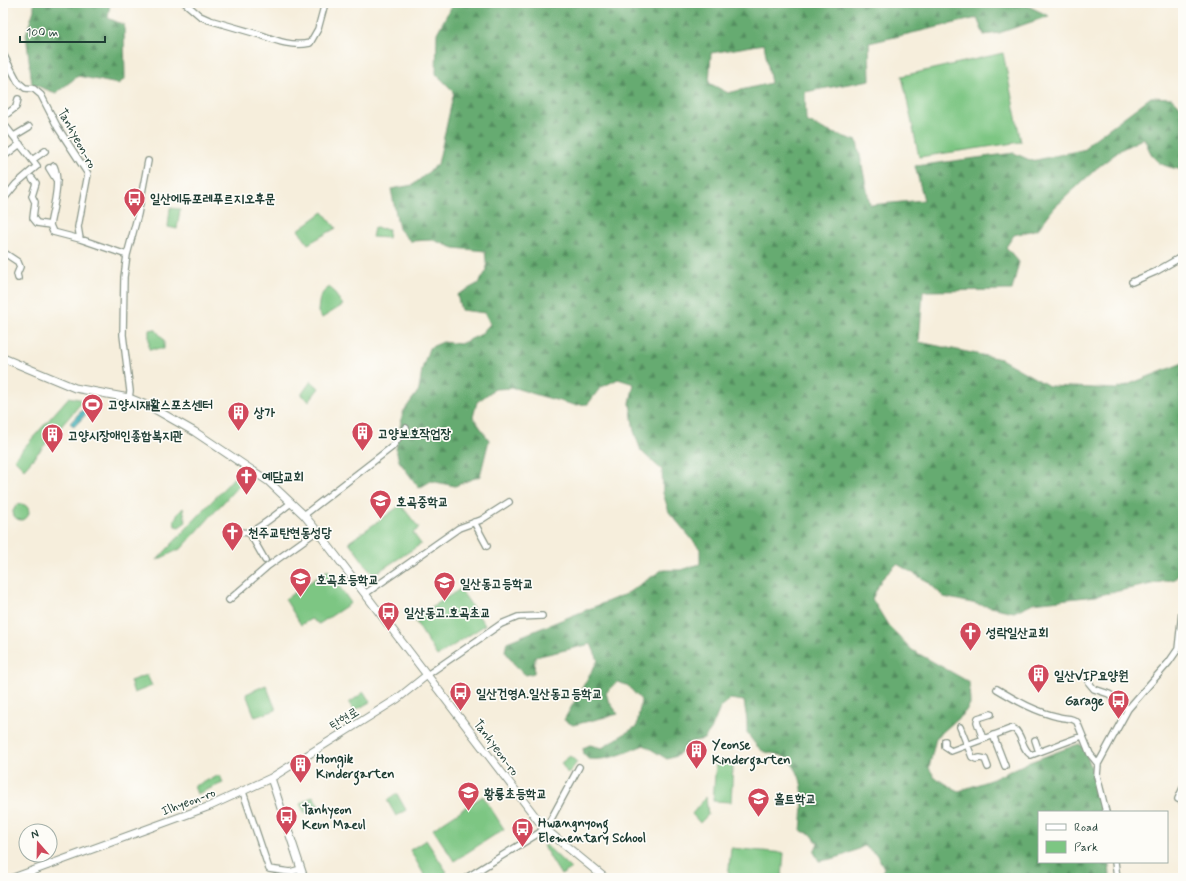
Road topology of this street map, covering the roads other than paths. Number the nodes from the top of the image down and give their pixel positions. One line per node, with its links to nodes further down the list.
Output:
1 (185, 3): 2 (street)
2 (325, 3)
3 (3, 54): 19 (street, Tanhyeon-ro)
4 (18, 99): 5 (street)
5 (3, 117)
6 (3, 123): 8 (street)
7 (29, 127): 8 (street)
8 (14, 136): 9 (street)
9 (20, 144): 11 (street); 12 (street)
10 (45, 151): 12 (street)
11 (3, 157)
12 (32, 160): 16 (street)
13 (148, 160): 21 (street)
14 (52, 167): 18 (street)
15 (32, 178): 18 (street)
16 (5, 193): 17 (street)
17 (3, 200)
18 (50, 225): 19 (street)
19 (80, 239): 21 (street)
20 (3, 252): 23 (street)
21 (127, 254): 26 (street)
22 (1183, 256): 24 (street)
23 (18, 278)
24 (1132, 282)
25 (3, 358): 26 (main road, Tanhyeon-ro)
26 (129, 398): 29 (main road, Tanhyeon-ro)
27 (406, 428): 30 (street)
28 (509, 502): 31 (street)
29 (290, 503): 30 (main road, Tanhyeon-ro); 34 (street)
30 (304, 514): 33 (main road, Tanhyeon-ro)
31 (474, 522): 35 (street); 37 (street)
32 (231, 528): 34 (street)
33 (317, 531): 37 (main road, Tanhyeon-ro); 38 (street)
34 (248, 532): 36 (street)
35 (487, 546)
36 (265, 560)
37 (365, 594): 41 (main road, Tanhyeon-ro)
38 (229, 600)
39 (1183, 603): 44 (street)
40 (542, 616): 41 (street)
41 (427, 675): 58 (main road, 탄현로); 63 (main road, Tanhyeon-ro)
42 (1089, 683): 44 (street)
43 (997, 689): 48 (street)
44 (1128, 709): 54 (street)
45 (991, 714): 49 (street)
46 (960, 727): 52 (street)
47 (993, 735): 49 (street); 53 (street); 55 (street)
48 (1082, 736): 53 (street); 54 (street)
49 (983, 739): 52 (street)
50 (1035, 740): 53 (street)
51 (945, 741): 52 (street)
52 (967, 745): 57 (street)
53 (1039, 752)
54 (1098, 764): 62 (street)
55 (1005, 766)
56 (579, 767): 63 (street)
57 (988, 767)
58 (271, 778): 60 (main road, Ilhyeon-ro); 65 (main road)
59 (1183, 788): 61 (street)
60 (243, 792): 65 (street); 66 (main road, Ilhyeon-ro)
61 (1183, 801)
62 (1106, 811)
63 (544, 828): 68 (street); 69 (main road, Tanhyeon-ro)
64 (1116, 863): 70 (street)
65 (301, 870): 67 (main road)
66 (13, 878)
67 (304, 878)
68 (466, 878)
69 (605, 878)
70 (1117, 878)

